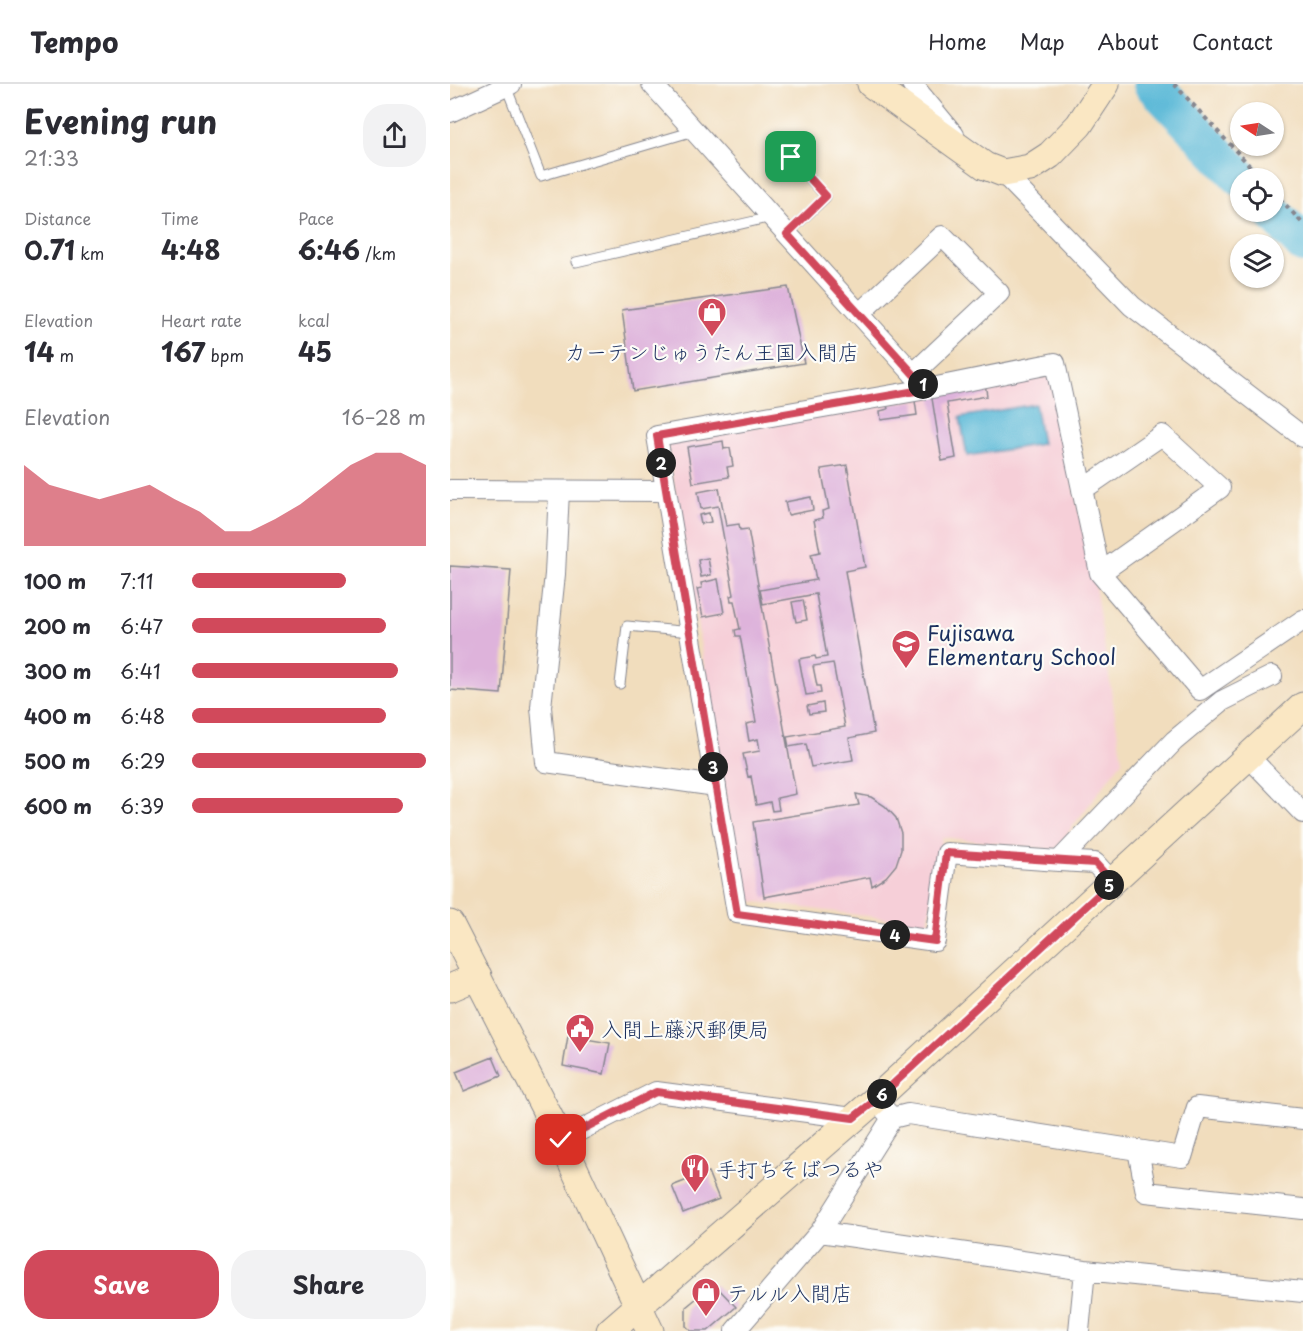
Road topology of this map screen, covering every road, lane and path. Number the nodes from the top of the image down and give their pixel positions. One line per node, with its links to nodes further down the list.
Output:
1 (651, 84): 8 (street)
2 (871, 84): 9 (street)
3 (912, 84): 9 (street)
4 (1106, 84): 12 (street)
5 (1174, 84): 11 (path)
6 (508, 85): 7 (street); 8 (lane)
7 (450, 112)
8 (694, 131): 14 (street)
9 (969, 154): 12 (street)
10 (791, 157): 16 (lane)
11 (1252, 168)
12 (1003, 174): 21 (street)
13 (1284, 203): 15 (path)
14 (772, 217): 16 (street); 17 (lane)
15 (1303, 224)
16 (787, 234): 18 (street)
17 (576, 262)
18 (859, 314): 19 (street); 19 (street)
19 (913, 374): 20 (street)
20 (927, 389): 24 (street); 25 (street)
21 (1303, 437)
22 (450, 490): 23 (street)
23 (559, 490): 25 (street); 33 (street)
24 (1082, 490): 26 (street); 26 (street)
25 (666, 491): 28 (street)
26 (1100, 573): 27 (street)
27 (1303, 621)
28 (691, 632): 30 (lane); 33 (street)
29 (1272, 676): 35 (street)
30 (620, 684)
31 (1303, 706): 32 (street)
32 (1249, 757): 34 (street); 36 (street)
33 (716, 786): 35 (street)
34 (1303, 813)
35 (1059, 861): 36 (street)
36 (1112, 882): 40 (street)
37 (450, 924): 38 (street)
38 (478, 976): 39 (street); 43 (street)
39 (450, 988)
40 (884, 1109): 41 (street); 44 (street); 46 (street)
41 (853, 1118): 43 (street); 49 (street)
42 (1303, 1119): 44 (street)
43 (561, 1140): 49 (street)
44 (1138, 1150): 45 (street)
45 (1303, 1209)
46 (820, 1232): 47 (street); 51 (street)
47 (1085, 1270): 48 (street); 52 (street)
48 (1303, 1292)
49 (645, 1319): 50 (street)
50 (610, 1331)
51 (735, 1331)
52 (1079, 1331)

